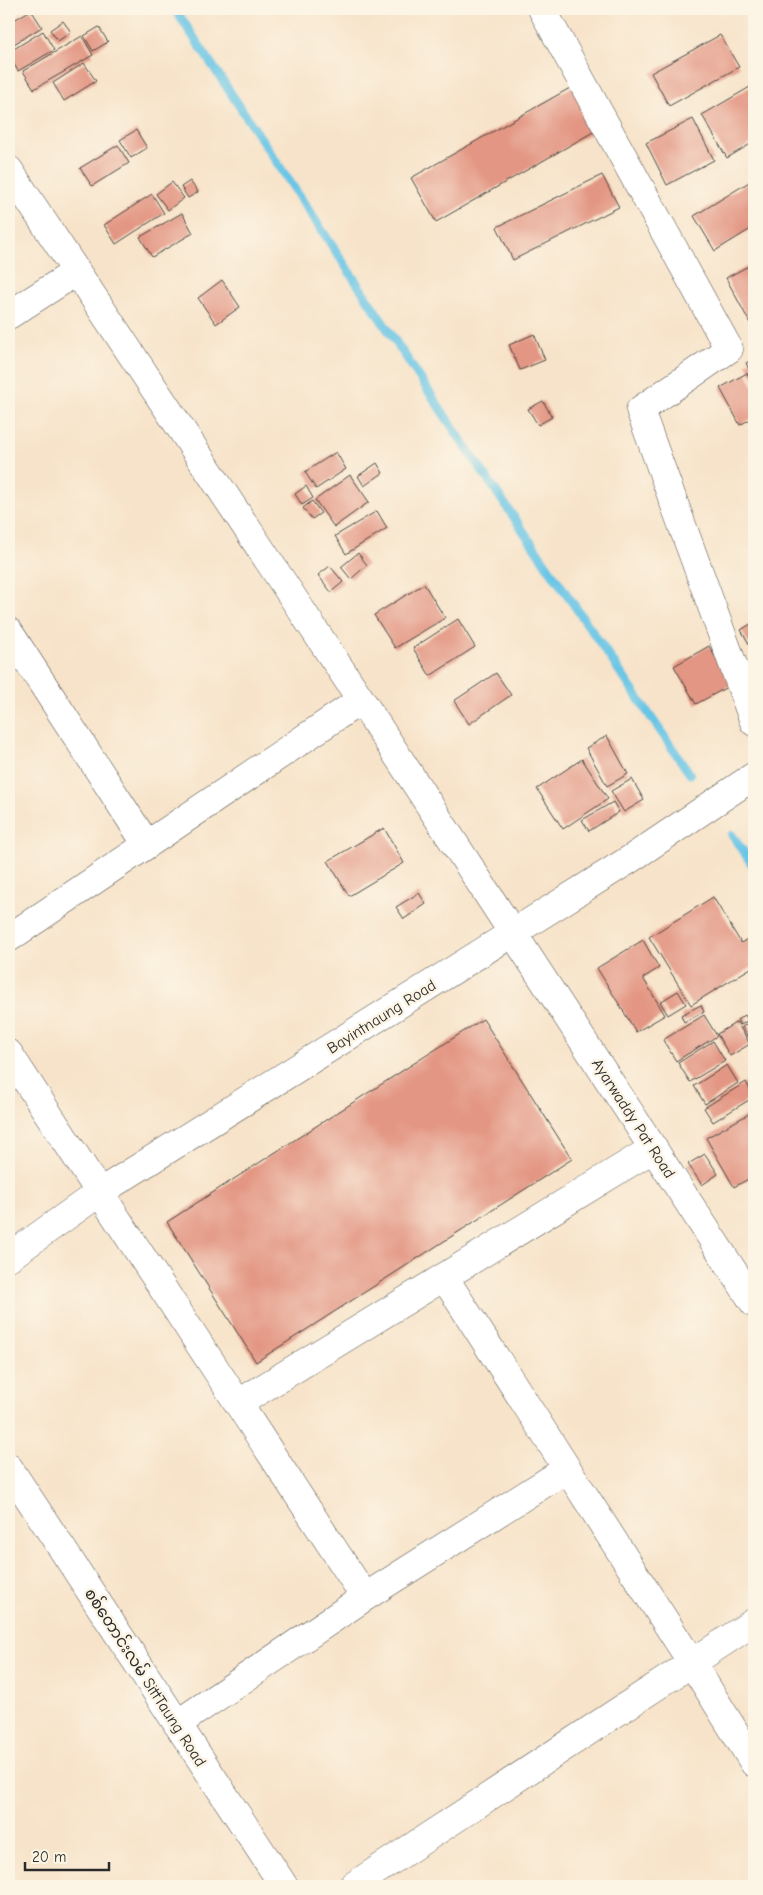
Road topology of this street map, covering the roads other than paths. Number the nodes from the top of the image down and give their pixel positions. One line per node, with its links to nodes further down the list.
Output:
1 (542, 9): 7 (street)
2 (9, 170): 3 (street, Ayarwaddy Pat Road)
3 (76, 272): 4 (street); 6 (street, Ayarwaddy Pat Road)
4 (9, 315)
5 (9, 632): 9 (street)
6 (361, 700): 9 (street); 10 (street, Ayarwaddy Pat Road)
7 (754, 722)
8 (754, 776): 10 (street, Bayintnaung Road)
9 (147, 845): 11 (street)
10 (513, 933): 13 (street, Ayarwaddy Pat Road); 14 (street, Bayintnaung Road)
11 (9, 938)
12 (9, 1054): 14 (street)
13 (654, 1148): 16 (street); 17 (street, Ayarwaddy Pat Road)
14 (100, 1192): 15 (street, Bayintnaung Road); 18 (street)
15 (9, 1256)
16 (444, 1277): 18 (street); 20 (street)
17 (754, 1303)
18 (239, 1403): 21 (street)
19 (9, 1468): 24 (street, စစ်တောင်းလမ် SittTaung Road)
20 (567, 1469): 21 (street); 23 (street)
21 (365, 1597): 24 (street)
22 (754, 1622): 23 (street)
23 (692, 1663): 25 (street); 27 (street)
24 (176, 1724): 26 (street, စစ်တောင်းလမ် SittTaung Road)
25 (754, 1763)
26 (284, 1886)
27 (353, 1886)

